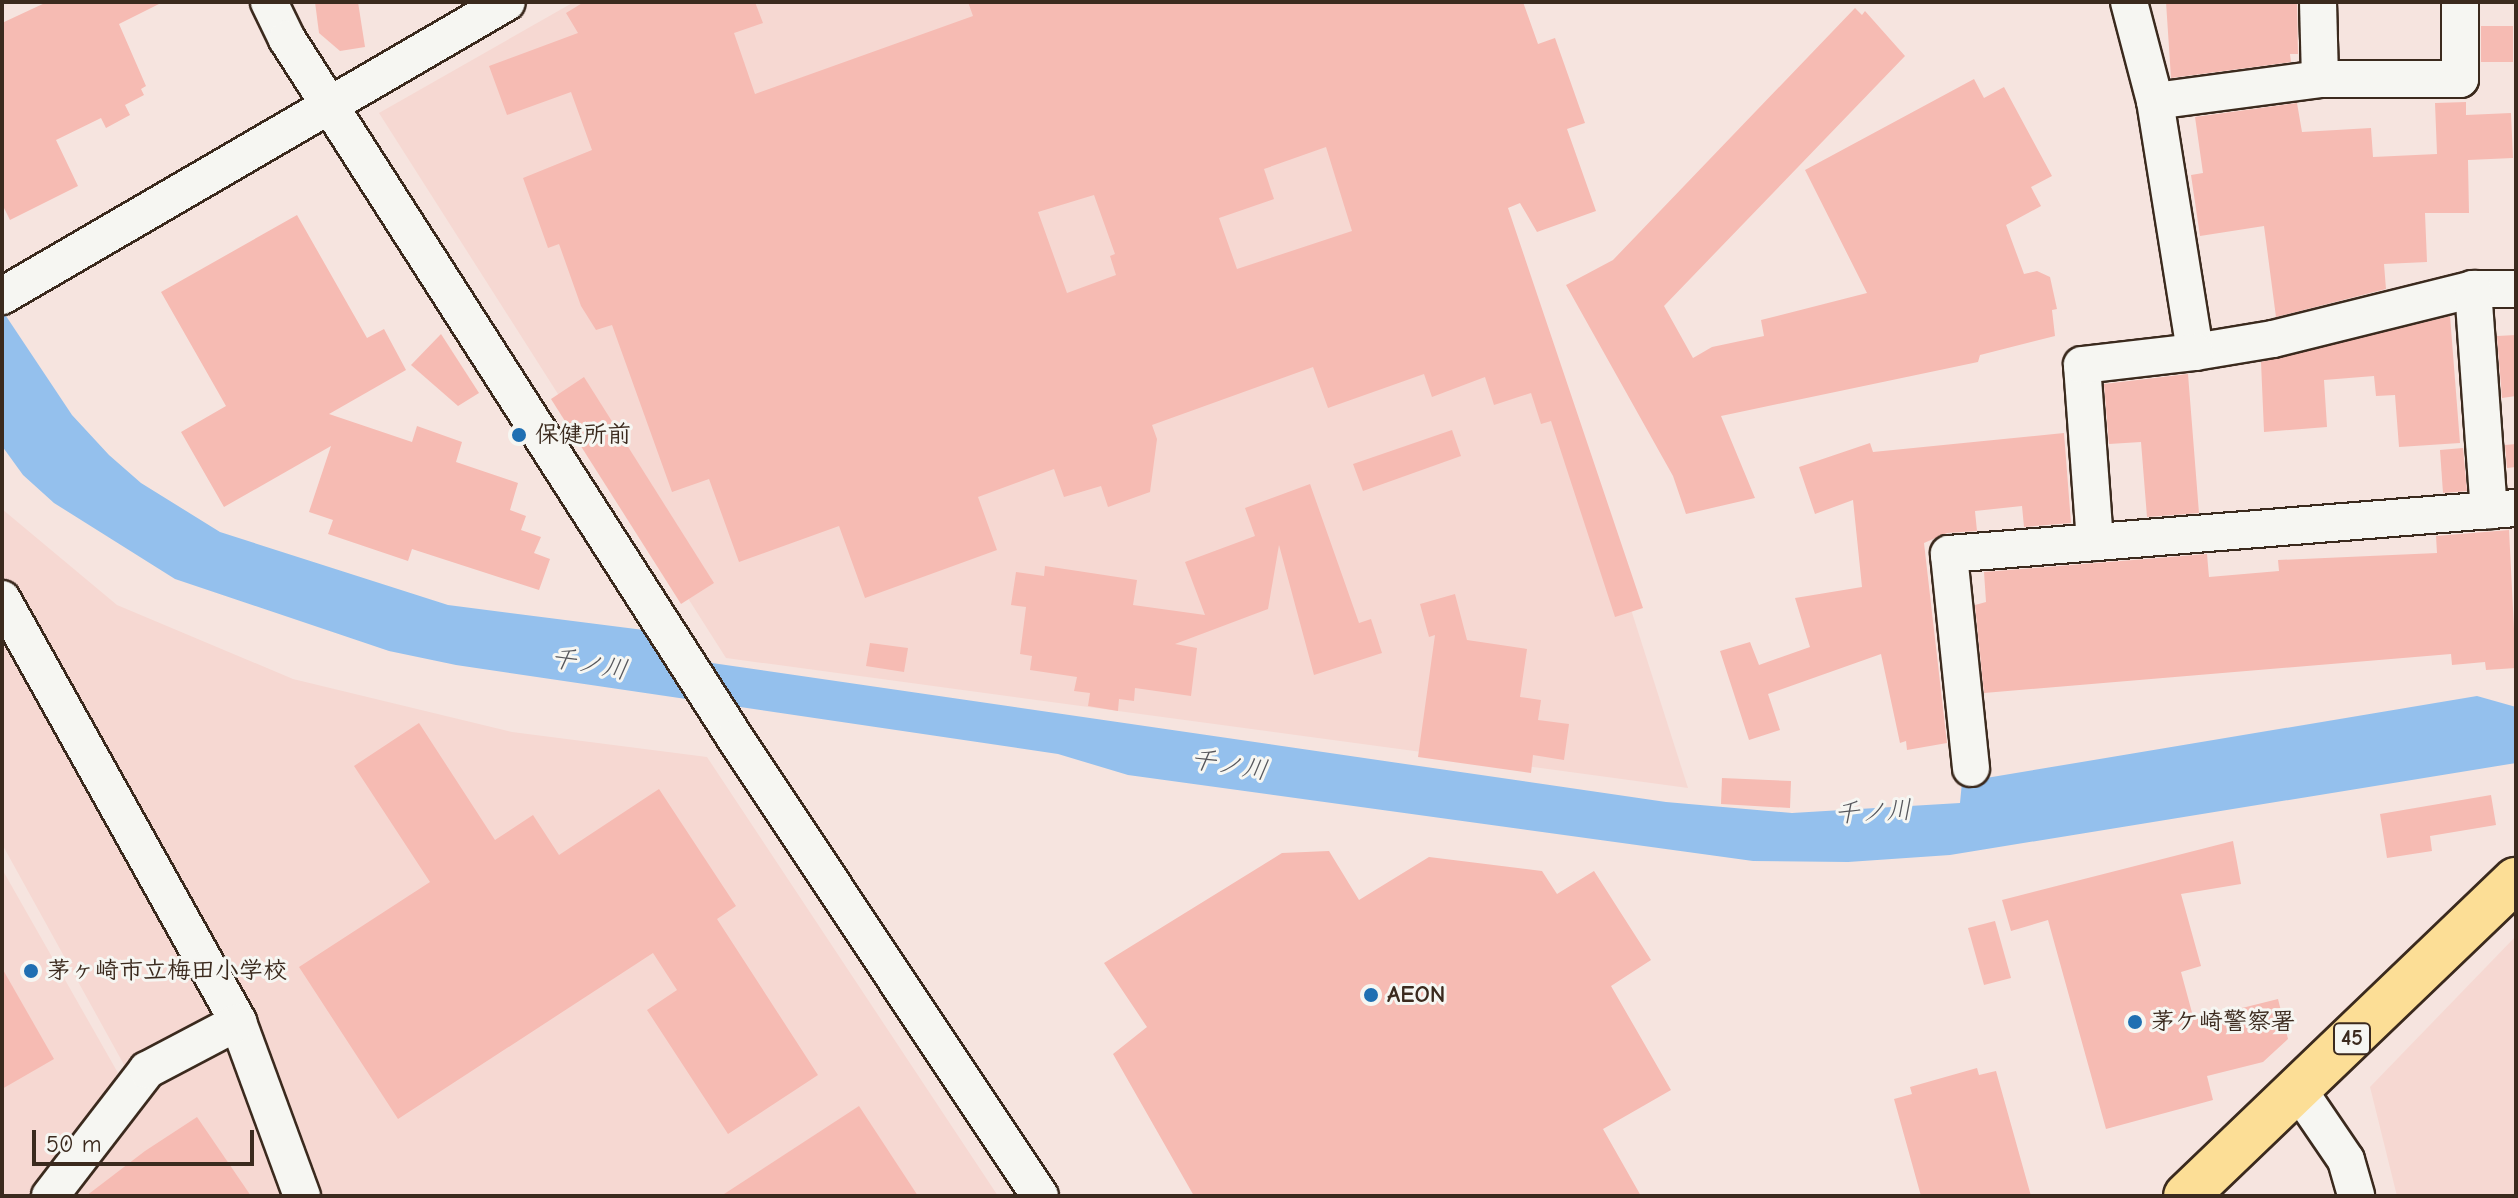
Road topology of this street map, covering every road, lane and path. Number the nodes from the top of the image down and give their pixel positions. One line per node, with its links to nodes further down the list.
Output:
1 (269, 2): 8 (street)
2 (507, 2): 8 (street)
3 (2129, 2): 7 (street)
4 (2318, 2): 6 (street)
5 (2460, 2): 6 (street)
6 (2320, 79): 7 (street)
7 (2155, 101): 12 (street)
8 (329, 105): 11 (street); 22 (street)
9 (2473, 289): 10 (street); 12 (street); 13 (street)
10 (2516, 289)
11 (8, 293)
12 (2195, 352): 14 (street)
13 (2502, 509): 14 (street)
14 (2095, 542): 16 (street)
15 (2, 599): 18 (street)
16 (1971, 768)
17 (2516, 880): 19 (main road, 45)
18 (238, 1022): 20 (street); 21 (street)
19 (2299, 1091): 23 (main road, 45); 24 (street)
20 (54, 1194)
21 (302, 1196)
22 (1040, 1196)
23 (2186, 1196)
24 (2356, 1196)

